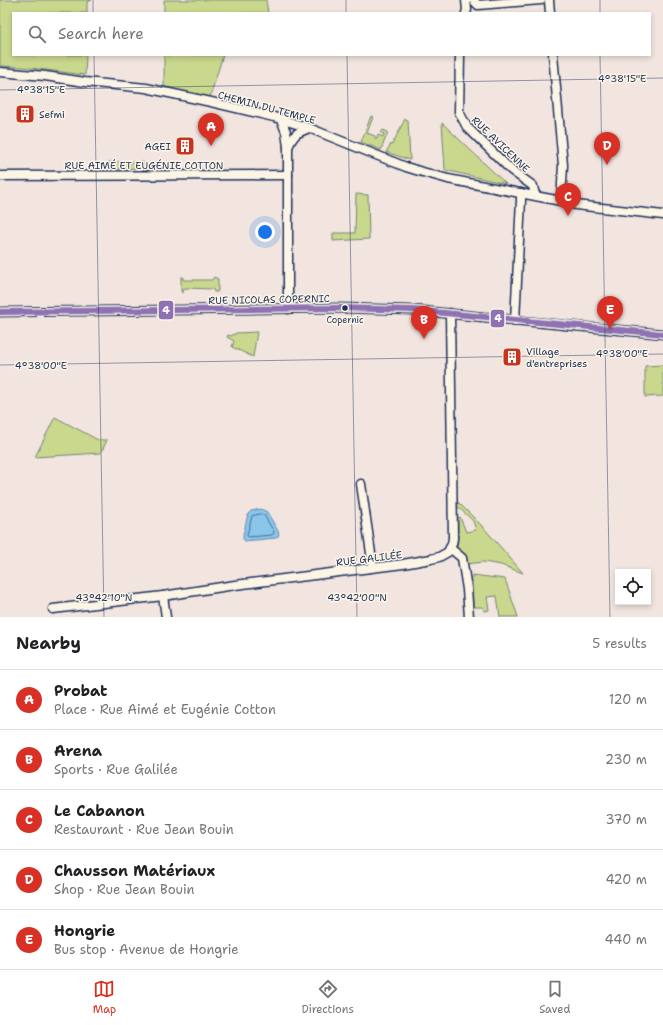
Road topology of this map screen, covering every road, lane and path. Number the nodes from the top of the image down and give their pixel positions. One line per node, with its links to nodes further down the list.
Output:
1 (466, 0): 5 (street)
2 (474, 0): 3 (street)
3 (541, 0)
4 (548, 0): 6 (street)
5 (466, 11)
6 (550, 12)
7 (460, 56): 16 (street, RUE AVICENNE)
8 (553, 56): 17 (street)
9 (0, 72): 10 (street, CHEMIN DU TEMPLE)
10 (281, 119): 11 (street, CHEMIN DU TEMPLE); 12 (street)
11 (309, 128): 12 (street); 15 (street, CHEMIN DU TEMPLE)
12 (288, 147): 13 (street)
13 (288, 175): 14 (street, RUE AIMÉ ET EUGÉNIE COTTON); 19 (street)
14 (0, 176)
15 (521, 193): 16 (street, CHEMIN DU TEMPLE); 22 (street)
16 (535, 196): 17 (street, CHEMIN DU TEMPLE)
17 (561, 201): 18 (street, CHEMIN DU TEMPLE)
18 (663, 215)
19 (288, 309): 20 (street, RUE NICOLAS COPERNIC); 21 (street, RUE NICOLAS COPERNIC)
20 (0, 312)
21 (450, 314): 22 (street, RUE NICOLAS COPERNIC); 25 (street)
22 (515, 320): 23 (street, RUE NICOLAS COPERNIC)
23 (663, 334)
24 (361, 484): 26 (street)
25 (450, 548): 26 (street, RUE GALILÉE); 30 (street)
26 (373, 567): 27 (street, RUE GALILÉE)
27 (163, 596): 28 (street, RUE GALILÉE); 29 (street)
28 (54, 609)
29 (166, 617)
30 (469, 617)

